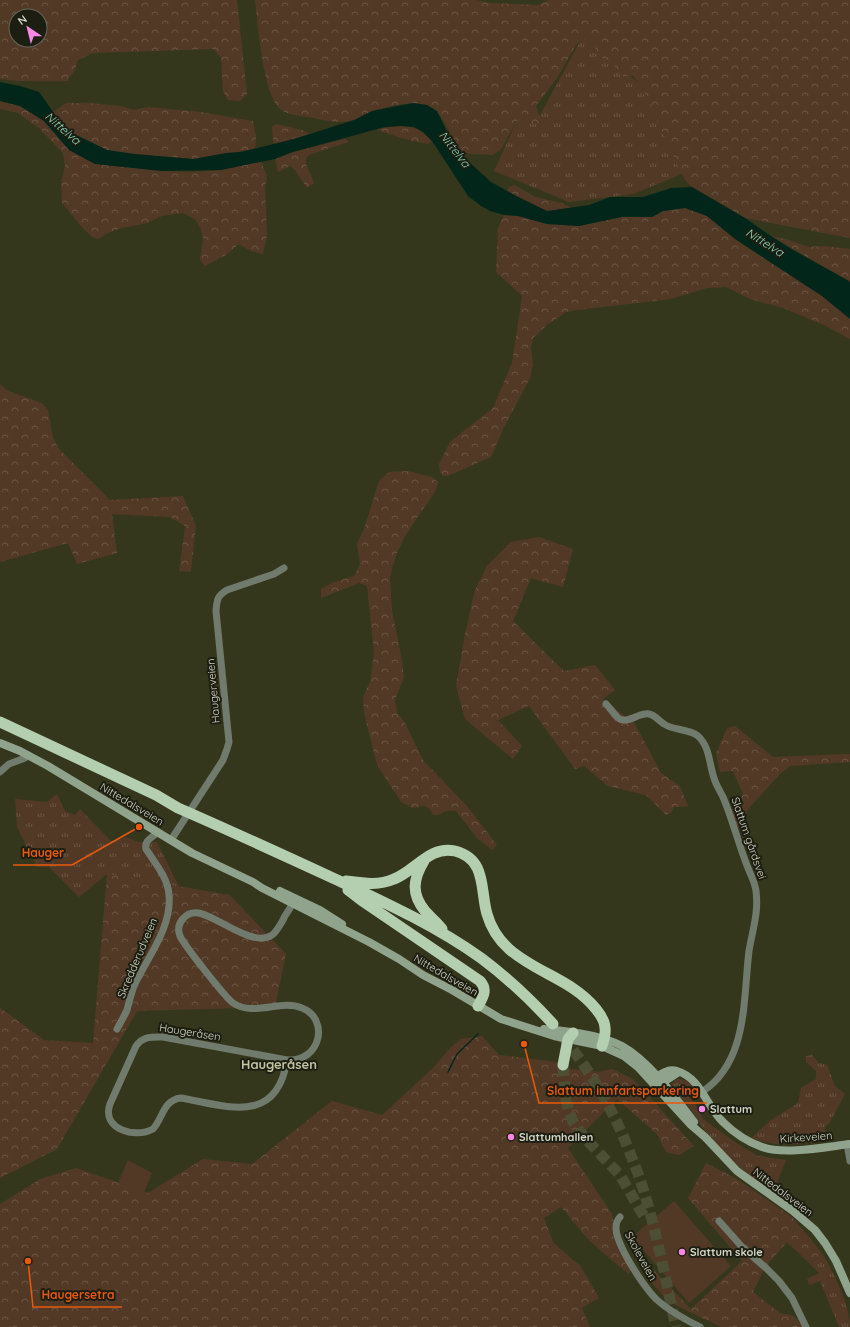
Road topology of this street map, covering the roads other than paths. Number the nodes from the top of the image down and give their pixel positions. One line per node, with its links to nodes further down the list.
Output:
1 (284, 568): 10 (street, Haugerveien)
2 (606, 704): 23 (street, Slattum gårdsvei)
3 (0, 722): 8 (highway)
4 (0, 728): 8 (highway)
5 (0, 743): 6 (main road, Nittedalsveien)
6 (28, 755): 7 (street); 9 (main road, Nittedalsveien)
7 (0, 772)
8 (178, 808): 12 (highway)
9 (158, 832): 10 (main road, Nittedalsveien); 17 (street, Skredderudveien)
10 (171, 840): 13 (main road, Nittedalsveien)
11 (426, 858): 12 (highway); 14 (highway); 19 (highway)
12 (337, 880): 14 (highway); 15 (highway)
13 (292, 901): 15 (main road, Nittedalsveien); 20 (street, Haugeråsen)
14 (447, 935): 16 (highway)
15 (478, 1006): 18 (main road, Nittedalsveien)
16 (553, 1024)
17 (117, 1029)
18 (570, 1036): 19 (main road, Nittedalsveien); 21 (highway)
19 (601, 1041): 22 (main road, Nittedalsveien)
20 (287, 1060): 20 (street, Haugeråsen)
21 (563, 1065)
22 (658, 1082): 23 (main road, Kirkeveien); 28 (main road, Nittedalsveien)
23 (702, 1092): 24 (main road, Kirkeveien)
24 (848, 1144): 25 (street, Kirkeveien)
25 (850, 1161)
26 (620, 1216): 29 (street, Skoleveien)
27 (719, 1220): 30 (street)
28 (850, 1293)
29 (700, 1327)
30 (806, 1327)

